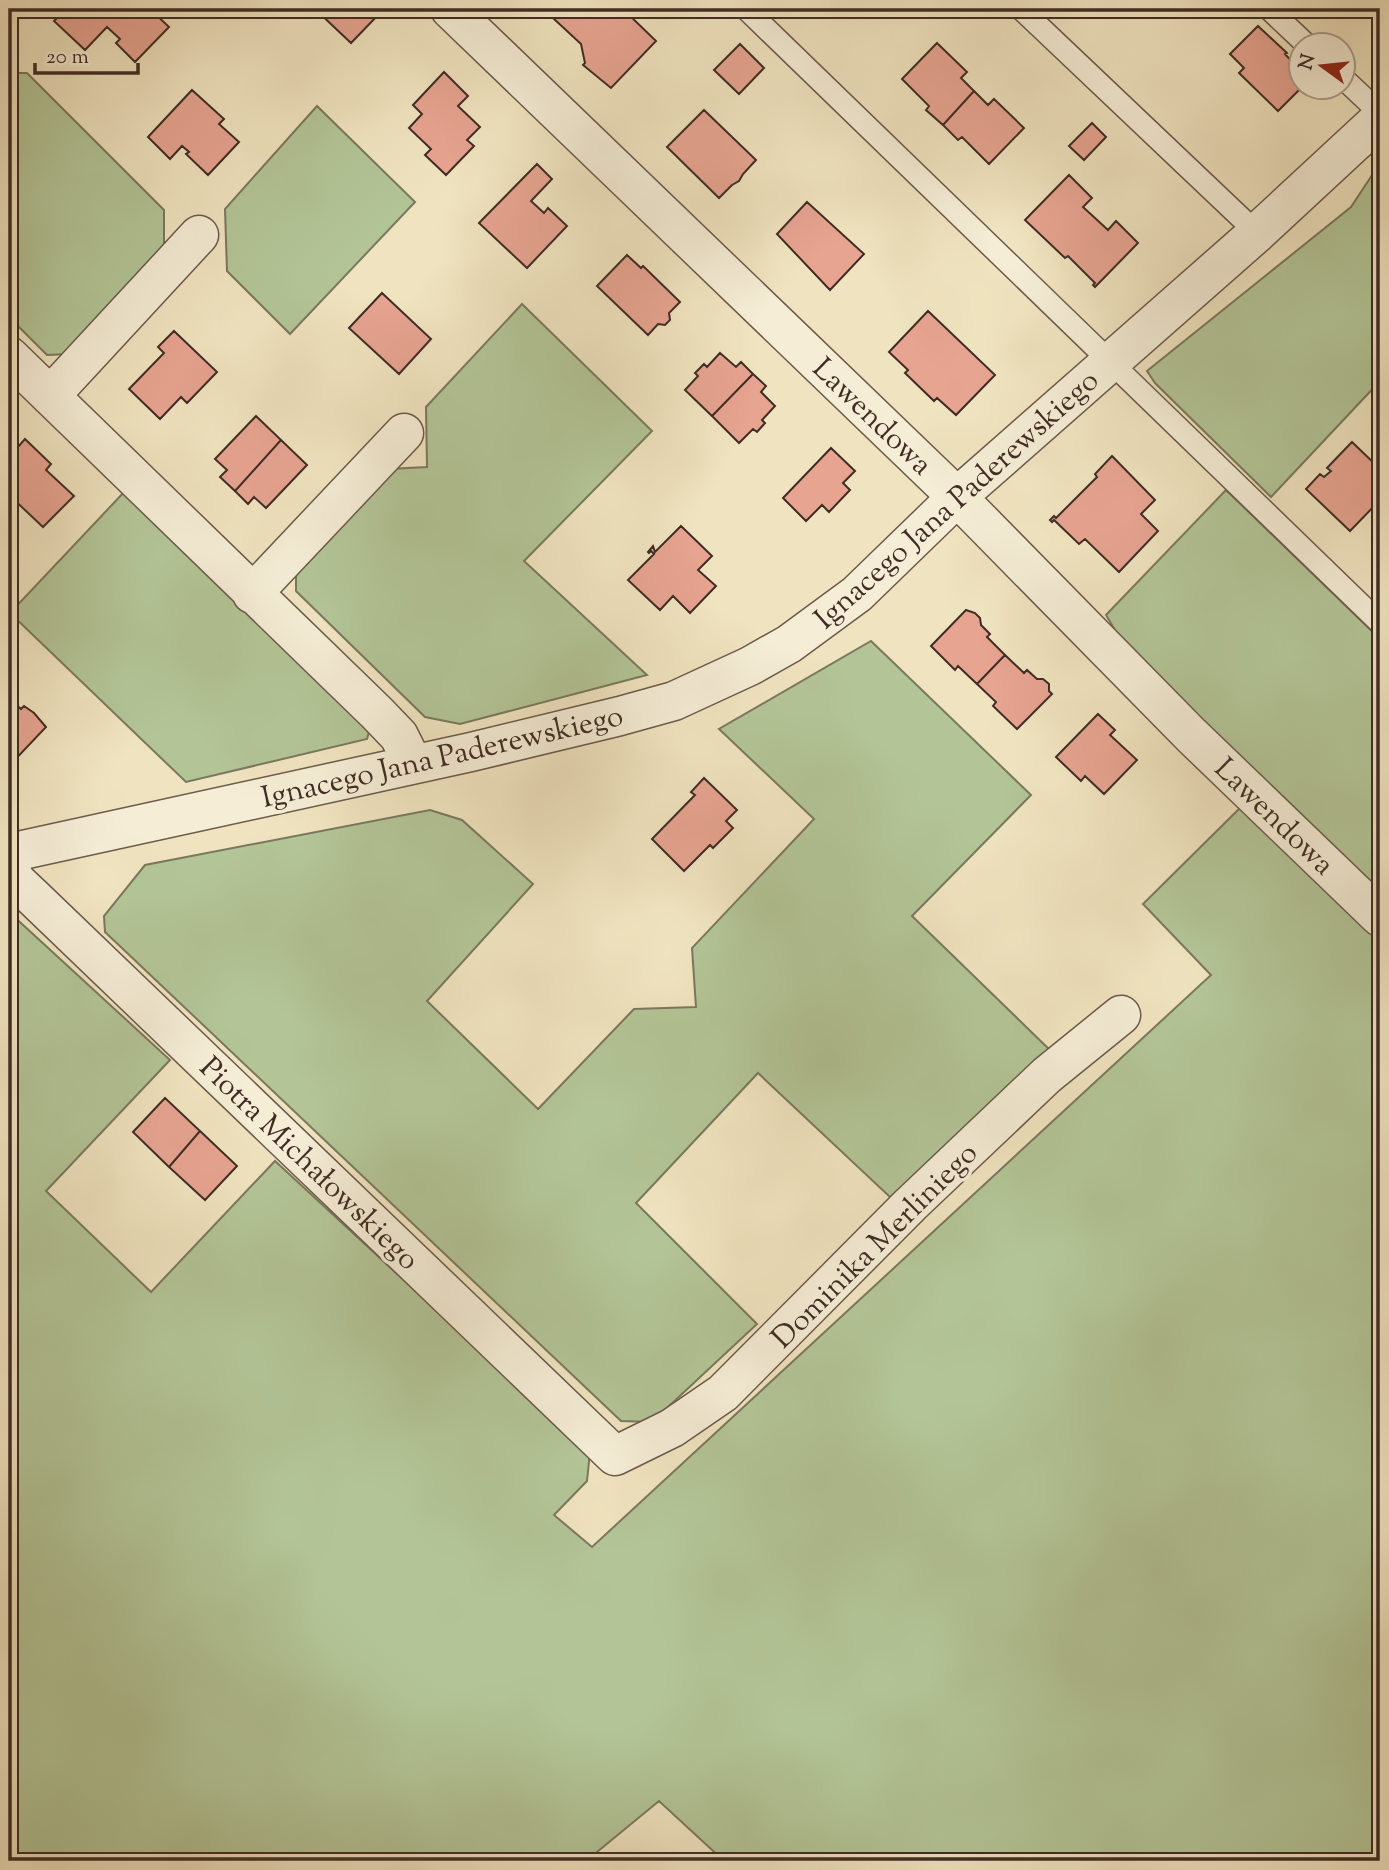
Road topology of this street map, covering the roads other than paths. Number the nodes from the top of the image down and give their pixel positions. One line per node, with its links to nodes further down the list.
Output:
1 (450, 9): 15 (street, Lawendowa)
2 (746, 9): 12 (lane)
3 (1021, 9): 9 (lane)
4 (1269, 9): 5 (lane)
5 (1293, 32)
6 (1358, 93): 7 (lane)
7 (1380, 113)
8 (1380, 119): 9 (street, Ignacego Jana Paderewskiego)
9 (1257, 233): 12 (street, Ignacego Jana Paderewskiego)
10 (200, 235): 13 (street)
11 (9, 356): 13 (street)
12 (1111, 361): 15 (street, Ignacego Jana Paderewskiego); 17 (lane)
13 (50, 396): 16 (street)
14 (404, 433): 16 (street)
15 (957, 497): 18 (street, Ignacego Jana Paderewskiego); 21 (street, Lawendowa)
16 (252, 594): 18 (street)
17 (1380, 623)
18 (413, 764): 19 (street, Ignacego Jana Paderewskiego)
19 (9, 853)
20 (9, 867): 23 (street, Piotra Michałowskiego)
21 (1380, 917)
22 (1121, 1015): 23 (street, Dominika Merliniego)
23 (615, 1457)

